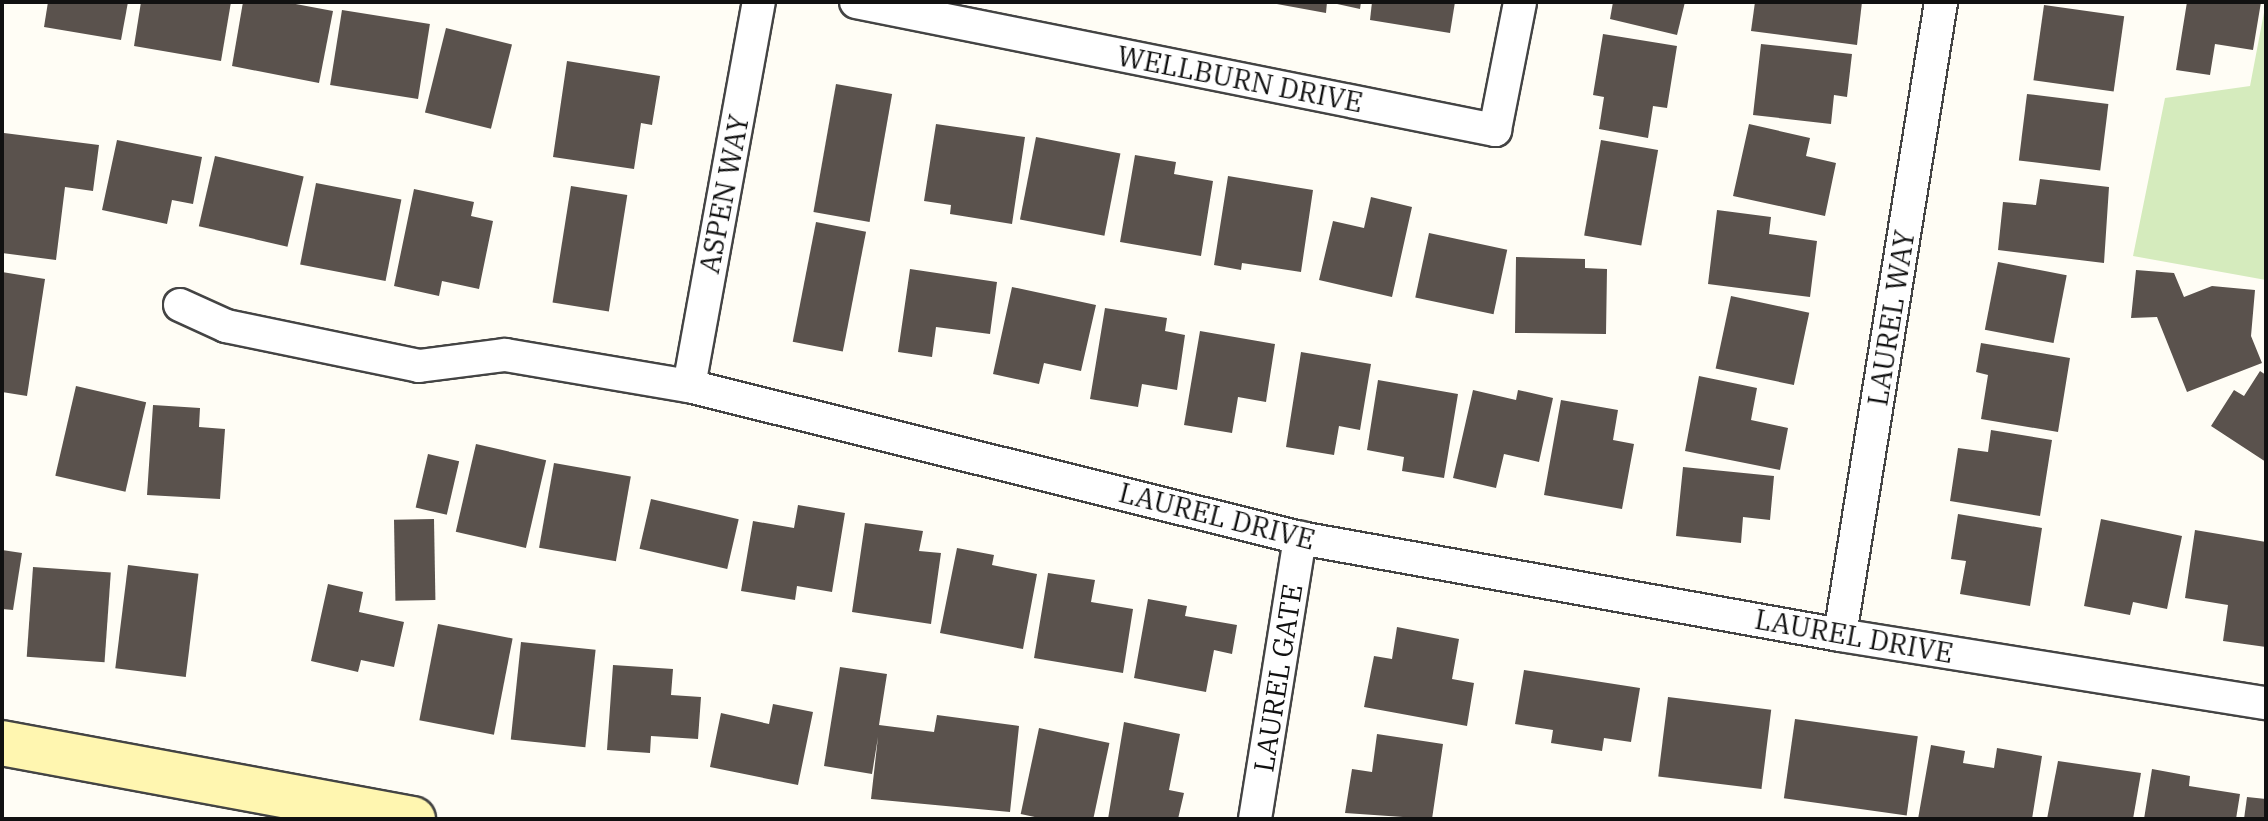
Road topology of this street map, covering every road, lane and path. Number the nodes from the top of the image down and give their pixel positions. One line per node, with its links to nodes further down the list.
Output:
1 (759, 2): 6 (street, ASPEN WAY)
2 (856, 2): 3 (street, WELLBURN DRIVE)
3 (1520, 2)
4 (1941, 2): 8 (street, LAUREL WAY)
5 (180, 305): 6 (street, LAUREL DRIVE)
6 (689, 386): 7 (street, LAUREL DRIVE)
7 (1300, 538): 8 (street, LAUREL DRIVE); 12 (street, LAUREL GATE)
8 (1840, 635): 9 (street, LAUREL DRIVE)
9 (2266, 703)
10 (2, 743): 11 (street)
11 (413, 819)
12 (1255, 819)

